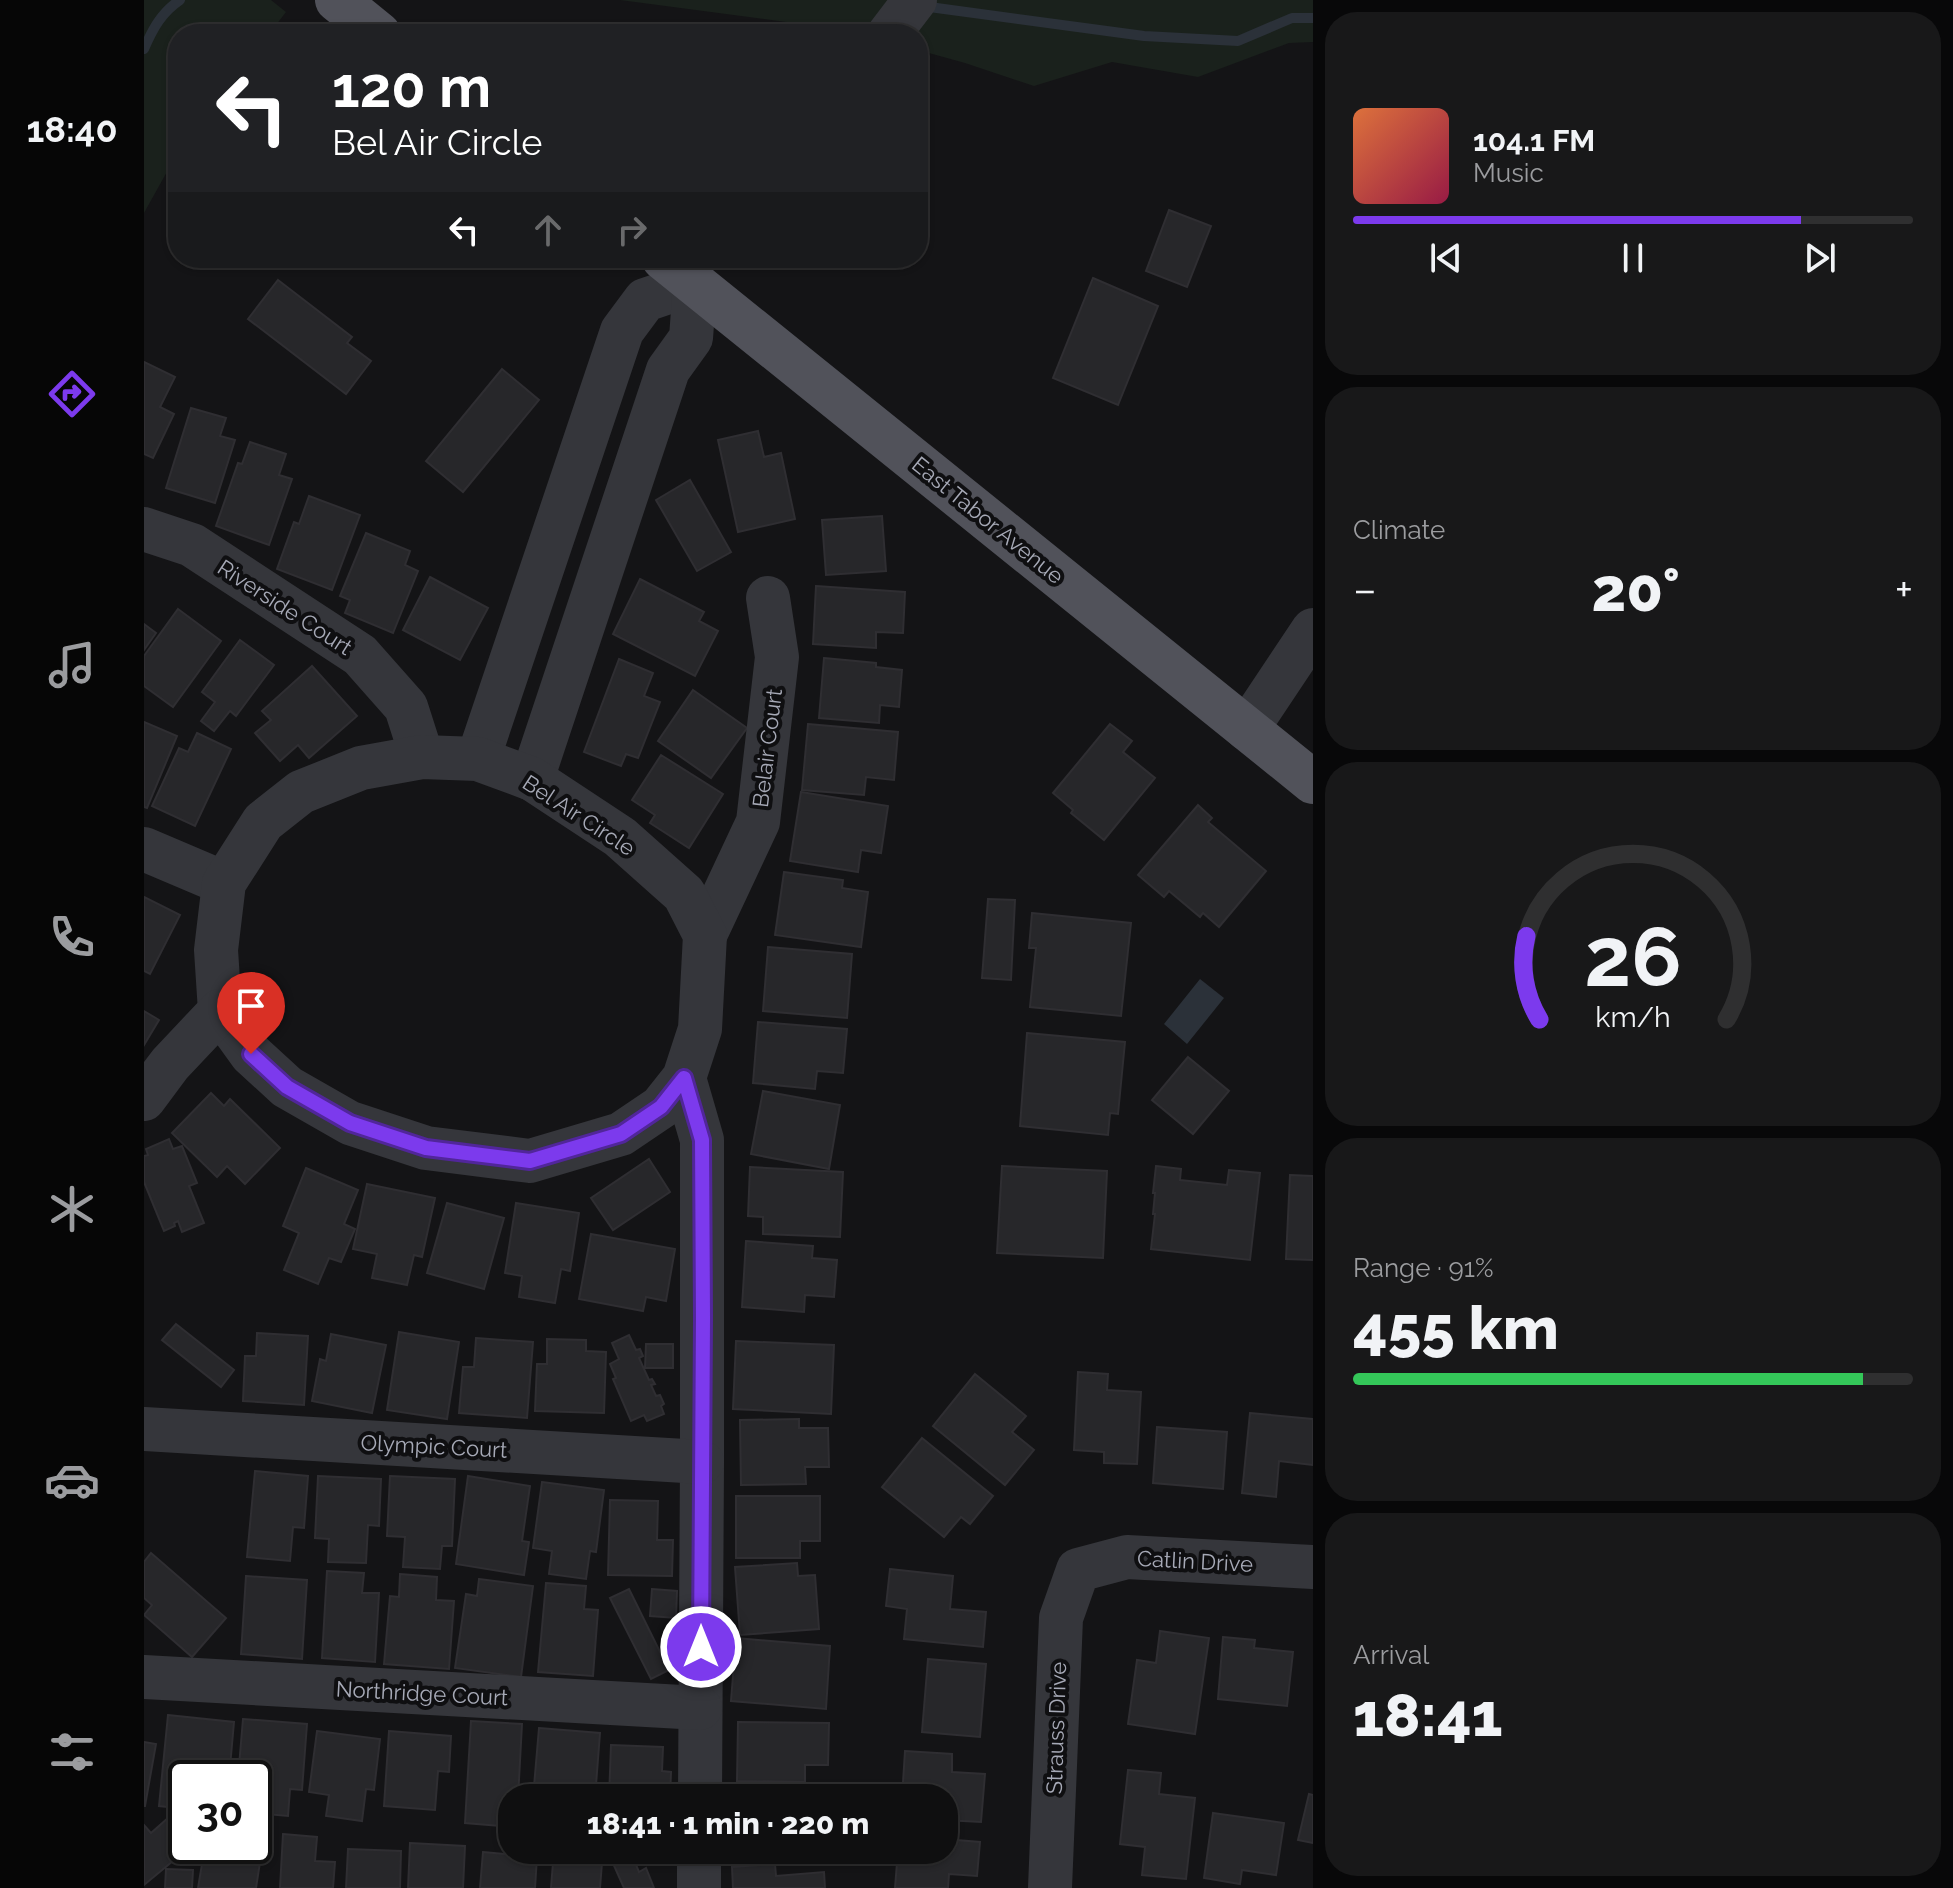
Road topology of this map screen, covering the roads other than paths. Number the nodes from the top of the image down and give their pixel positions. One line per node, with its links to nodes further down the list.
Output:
1 (337, 0): 3 (main road)
2 (915, 0): 4 (street)
3 (367, 24)
4 (897, 24)
5 (688, 268): 13 (street)
6 (691, 268): 14 (street)
7 (693, 268): 11 (main road, East Tabor Avenue)
8 (144, 529): 12 (street, Riverside Court)
9 (768, 598): 18 (street, Belair Court)
10 (1313, 630): 11 (street)
11 (1247, 729): 15 (main road, East Tabor Avenue)
12 (422, 757): 13 (street, Bel Air Circle); 17 (street, Bel Air Circle)
13 (478, 759): 14 (street, Bel Air Circle)
14 (532, 779): 18 (street, Bel Air Circle)
15 (1313, 782)
16 (144, 849): 17 (street)
17 (224, 883): 19 (street, Bel Air Circle)
18 (705, 935): 20 (street)
19 (220, 1011): 20 (street); 21 (street)
20 (684, 1078): 23 (street)
21 (144, 1099)
22 (154, 1429): 23 (street, Olympic Court)
23 (702, 1462): 27 (street)
24 (1313, 1567): 25 (street, Catlin Drive)
25 (1078, 1570): 31 (street, Strauss Drive)
26 (144, 1677): 27 (street, Northridge Court)
27 (700, 1708): 28 (street)
28 (700, 1784)
29 (699, 1864): 30 (street)
30 (699, 1888)
31 (1050, 1888)

